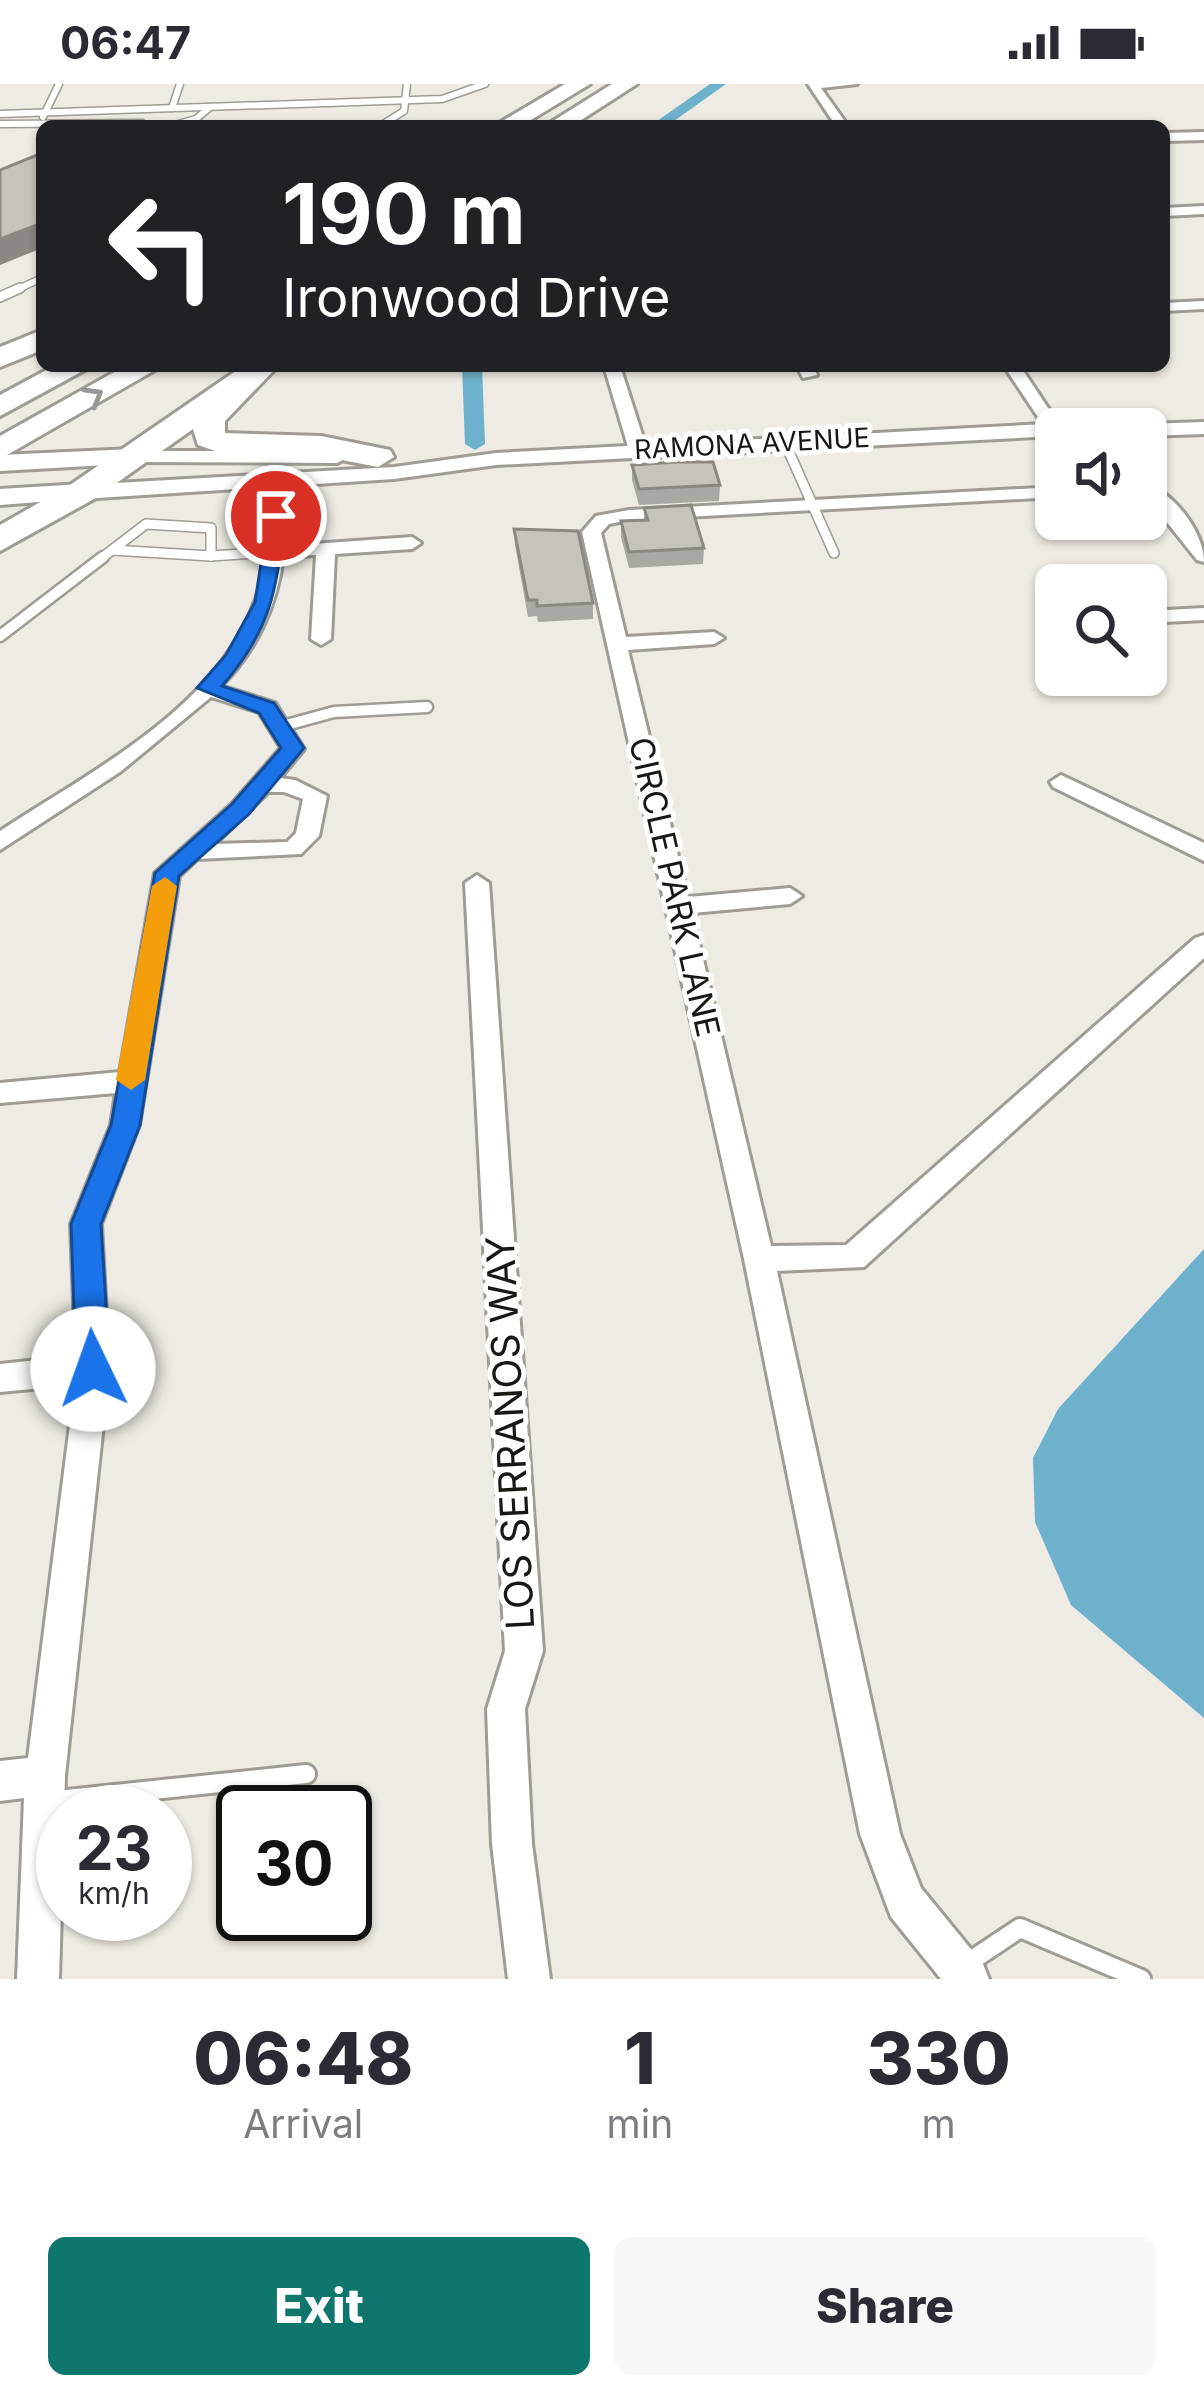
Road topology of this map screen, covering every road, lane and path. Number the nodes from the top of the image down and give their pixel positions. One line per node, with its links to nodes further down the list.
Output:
1 (59, 84): 12 (lane)
2 (179, 84): 11 (lane)
3 (407, 84): 9 (lane)
4 (485, 84): 9 (lane)
5 (580, 84): 17 (highway)
6 (627, 84): 18 (highway)
7 (851, 84): 8 (street)
8 (813, 85): 19 (street)
9 (408, 100): 10 (lane); 16 (lane)
10 (211, 106): 11 (lane); 15 (lane)
11 (172, 108): 12 (lane)
12 (45, 112): 13 (lane); 14 (lane)
13 (0, 114)
14 (42, 120)
15 (184, 120)
16 (390, 120)
17 (516, 120)
18 (568, 120)
19 (838, 120)
20 (36, 123): 21 (lane)
21 (0, 124)
22 (1204, 136): 23 (street)
23 (1170, 137)
24 (1204, 210): 25 (street)
25 (1170, 212)
26 (36, 281): 27 (lane)
27 (0, 296)
28 (1204, 305): 29 (street)
29 (1170, 307)
30 (36, 342): 31 (highway)
31 (0, 358)
32 (66, 372): 38 (highway)
33 (136, 372): 44 (highway, one-way to 33)
34 (254, 372): 46 (highway)
35 (256, 372): 47 (highway)
36 (614, 372): 45 (street)
37 (1016, 372): 39 (street)
38 (0, 407)
39 (1043, 408)
40 (1035, 425): 43 (street, RAMONA AVENUE)
41 (1204, 428): 42 (street)
42 (1167, 429)
43 (785, 442): 45 (street, RAMONA AVENUE); 54 (lane)
44 (0, 449)
45 (638, 450): 48 (street, RAMONA AVENUE)
46 (133, 457): 47 (street, RAMONA AVENUE); 49 (main road, RAMONA AVENUE); 51 (highway)
47 (378, 457): 48 (street, RAMONA AVENUE)
48 (440, 463): 50 (street, RAMONA AVENUE)
49 (0, 464)
50 (279, 480): 51 (street, RAMONA AVENUE); 60 (street)
51 (82, 492): 53 (main road, RAMONA AVENUE); 56 (highway)
52 (1035, 493): 54 (street)
53 (0, 496)
54 (813, 505): 61 (lane); 69 (street, CIRCLE PARK LANE)
55 (1167, 507): 63 (street)
56 (0, 540)
57 (412, 543): 58 (street)
58 (326, 548): 60 (street); 68 (street)
59 (112, 550): 62 (lane); 62 (lane); 66 (lane)
60 (272, 552): 62 (lane); 70 (street)
61 (834, 553)
62 (212, 556)
63 (1204, 556)
64 (1204, 614): 65 (street)
65 (1167, 616)
66 (0, 636)
67 (714, 638): 69 (street)
68 (321, 640)
69 (620, 644): 80 (street, CIRCLE PARK LANE)
70 (208, 688): 72 (street); 75 (street)
71 (427, 706): 72 (lane)
72 (279, 727): 74 (street)
73 (1061, 782): 77 (street)
74 (261, 785): 76 (street); 76 (street)
75 (0, 842)
76 (191, 852): 82 (street)
77 (1204, 853)
78 (477, 883): 95 (street, LOS SERRANOS WAY)
79 (790, 896): 80 (street)
80 (680, 906): 84 (street, CIRCLE PARK LANE)
81 (1204, 944): 84 (street)
82 (130, 1082): 83 (street); 85 (street)
83 (0, 1093)
84 (759, 1258): 93 (street, CIRCLE PARK LANE)
85 (93, 1369): 86 (street); 89 (street)
86 (0, 1378)
87 (306, 1774): 90 (lane)
88 (0, 1781): 91 (street)
89 (44, 1785)
90 (100, 1785)
91 (36, 1787)
92 (39, 1941): 94 (street)
93 (962, 1974): 96 (lane)
94 (38, 1979)
95 (529, 1979)
96 (1141, 1979)

